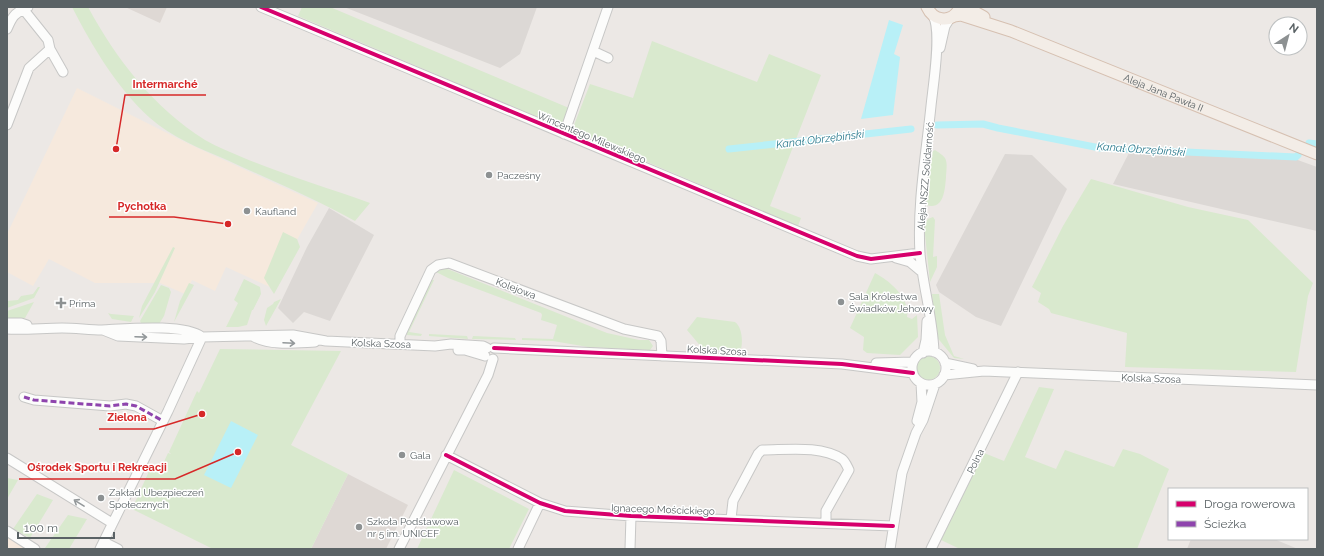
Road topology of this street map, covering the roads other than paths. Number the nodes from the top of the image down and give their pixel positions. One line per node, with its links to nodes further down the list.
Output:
1 (261, 7): 15 (street, Wincentego Milewskiego)
2 (608, 7): 10 (street)
3 (966, 7): 8 (main road, Aleja Jana Pawła II)
4 (26, 9): 7 (street); 9 (street)
5 (929, 9): 6 (main road, Aleja Jana Pawła II); 12 (street, Aleja NSZZ Solidarność)
6 (954, 14): 8 (main road, Aleja Jana Pawła II); 12 (street, Aleja NSZZ Solidarność)
7 (7, 29)
8 (1011, 31): 16 (main road, Aleja Jana Pawła II)
9 (50, 49): 13 (street); 14 (street)
10 (593, 51): 11 (street); 15 (street)
11 (608, 58)
12 (936, 66): 17 (street, Aleja NSZZ Solidarność)
13 (63, 72)
14 (7, 125)
15 (564, 134): 18 (street, Wincentego Milewskiego)
16 (1317, 154)
17 (920, 253): 18 (street, Wincentego Milewskiego); 19 (street, Aleja NSZZ Solidarność)
18 (893, 257): 19 (street, Wincentego Milewskiego)
19 (922, 272): 20 (street, Aleja NSZZ Solidarność)
20 (928, 310): 30 (street, Aleja NSZZ Solidarność); 31 (street, Aleja NSZZ Solidarność)
21 (7, 323): 22 (street, Kolska Szosa)
22 (36, 328): 23 (street, Kolska Szosa); 24 (street, Kolska Szosa)
23 (7, 329)
24 (103, 330): 25 (street, Kolska Szosa); 27 (street, Kolska Szosa, one-way to 27)
25 (202, 337): 26 (street, Kolska Szosa); 27 (street, Kolska Szosa); 29 (street)
26 (222, 337): 28 (street, Kolska Szosa); 29 (street)
27 (184, 339): 29 (street)
28 (400, 344): 32 (street, Kolska Szosa); 33 (street, Kolejowa)
29 (196, 352): 45 (street)
30 (934, 352): 31 (street); 35 (street)
31 (923, 353): 34 (street)
32 (491, 354): 33 (street, Kolska Szosa); 47 (street)
33 (662, 356): 36 (street, Kolska Szosa)
34 (913, 362): 36 (street, Kolska Szosa); 39 (street)
35 (945, 363): 37 (street, Kolska Szosa); 40 (street)
36 (842, 364): 39 (street, Kolska Szosa)
37 (984, 371): 38 (street, Kolska Szosa); 40 (street, Kolska Szosa)
38 (1018, 372): 43 (street, Kolska Szosa); 63 (street, Polna)
39 (913, 373): 41 (street)
40 (944, 375): 42 (street)
41 (921, 383): 42 (street); 46 (street)
42 (935, 384): 46 (street)
43 (1317, 385)
44 (24, 398): 45 (street)
45 (163, 421): 52 (street)
46 (916, 432): 54 (street)
47 (446, 455): 49 (street, Ignacego Mościckiego); 59 (street)
48 (7, 458): 52 (street, one-way to 48)
49 (540, 503): 50 (street, Ignacego Mościckiego); 60 (street)
50 (631, 516): 51 (street, Ignacego Mościckiego); 61 (street)
51 (731, 519): 53 (street, Ignacego Mościckiego); 53 (street)
52 (112, 523): 56 (street)
53 (826, 524): 54 (street, Ignacego Mościckiego)
54 (893, 526): 62 (street)
55 (7, 531): 57 (street)
56 (102, 546): 58 (street)
57 (35, 549)
58 (118, 549)
59 (399, 549)
60 (518, 549)
61 (630, 549)
62 (890, 549)
63 (931, 549)

